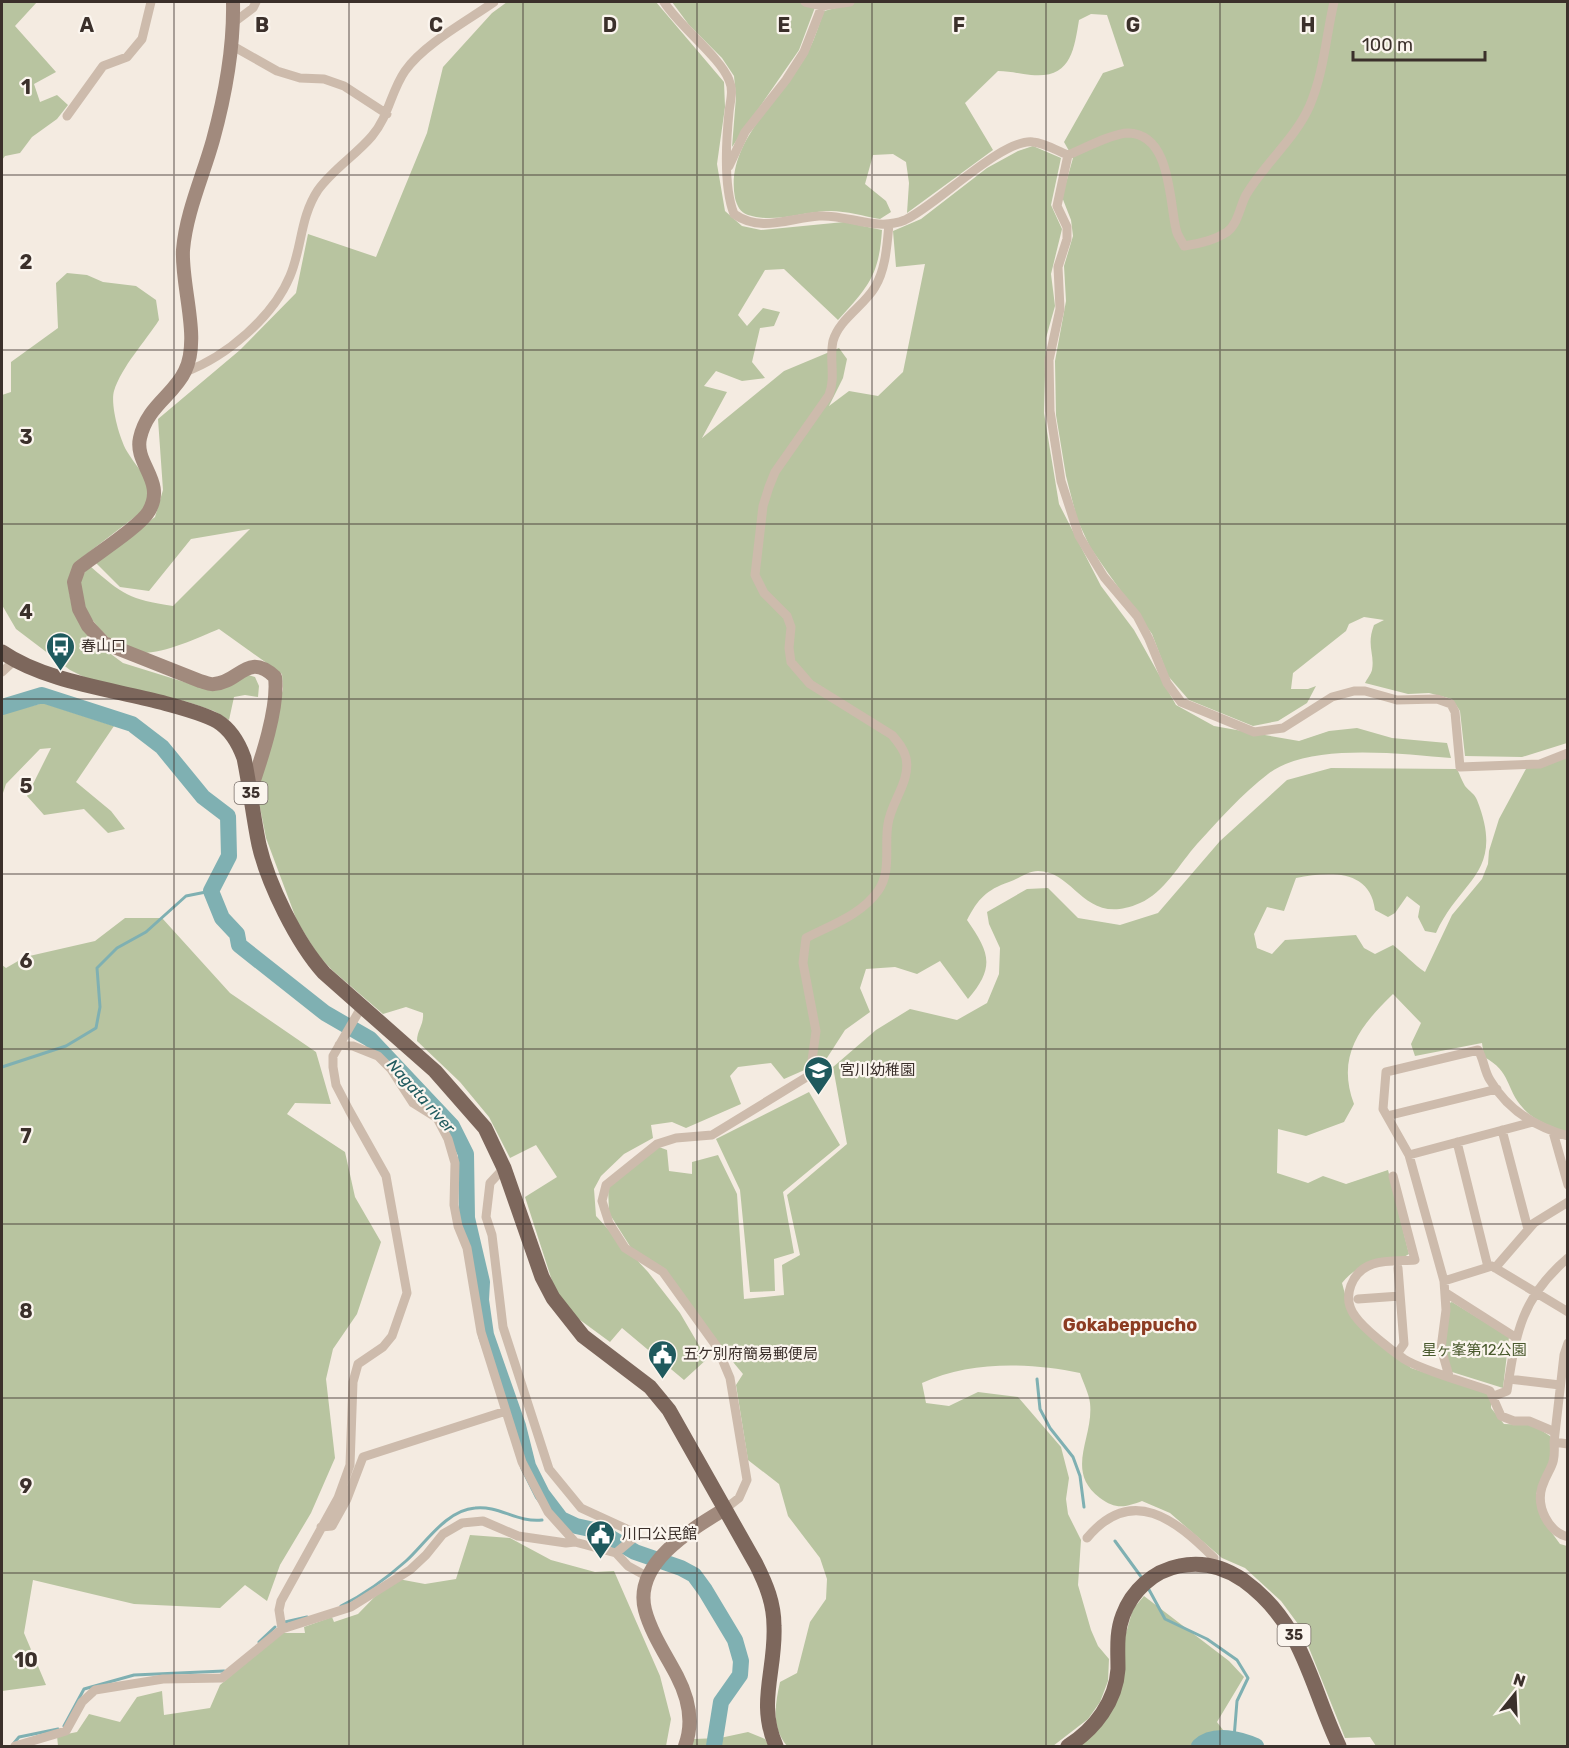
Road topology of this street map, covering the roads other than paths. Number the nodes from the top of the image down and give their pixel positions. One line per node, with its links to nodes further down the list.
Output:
1 (150, 2): 13 (street)
2 (233, 2): 10 (street)
3 (256, 2): 10 (street)
4 (494, 2): 12 (street)
5 (664, 2): 15 (street)
6 (805, 2): 9 (street)
7 (850, 2): 9 (street)
8 (1334, 2): 14 (street)
9 (822, 6): 15 (street)
10 (233, 24): 11 (street)
11 (231, 45): 12 (street); 17 (street)
12 (387, 114): 17 (street)
13 (67, 116)
14 (1068, 155): 16 (street); 20 (street)
15 (728, 167): 16 (street)
16 (889, 224): 56 (street)
17 (185, 372): 21 (street)
18 (8, 657): 19 (street); 21 (main road, 35)
19 (2, 672)
20 (1568, 753)
21 (251, 789): 22 (main road, 35)
22 (359, 1010): 23 (street); 32 (main road, 35)
23 (340, 1042): 53 (street); 57 (street)
24 (1497, 1089): 25 (street); 25 (street); 26 (street)
25 (1387, 1116): 31 (street)
26 (1533, 1122): 27 (street); 28 (street)
27 (1502, 1131): 30 (street); 36 (street)
28 (1553, 1132): 29 (street); 34 (street)
29 (1568, 1136)
30 (1457, 1142): 31 (street); 39 (street)
31 (1409, 1155): 40 (street)
32 (504, 1168): 56 (main road, 35); 61 (street)
33 (1394, 1176): 48 (street)
34 (1568, 1185)
35 (1568, 1202): 36 (street)
36 (1528, 1229): 39 (street)
37 (1568, 1258): 41 (street)
38 (1398, 1268): 43 (street)
39 (1492, 1268): 40 (street); 41 (street)
40 (1444, 1281): 42 (street)
41 (1535, 1292): 45 (street); 46 (street)
42 (1446, 1293): 46 (street); 49 (street)
43 (1400, 1296): 44 (street); 48 (street)
44 (1358, 1299)
45 (1568, 1312)
46 (1515, 1337): 50 (street)
47 (1568, 1343): 51 (street)
48 (1398, 1354): 49 (street)
49 (1449, 1376): 52 (street)
50 (1509, 1379): 51 (street); 52 (street)
51 (1560, 1384): 54 (street)
52 (1494, 1396): 54 (street)
53 (506, 1411): 57 (street); 60 (street)
54 (1554, 1437): 55 (street); 58 (street)
55 (1568, 1444)
56 (725, 1509): 63 (street); 67 (main road, 35)
57 (321, 1527): 64 (street)
58 (1568, 1537)
59 (1087, 1538): 62 (street)
60 (575, 1542): 61 (street); 64 (street)
61 (619, 1551): 63 (street)
62 (1207, 1565): 68 (main road); 69 (main road, 35)
63 (652, 1570): 66 (street)
64 (282, 1629): 65 (street)
65 (15, 1746)
66 (685, 1746)
67 (776, 1746)
68 (1068, 1746)
69 (1339, 1746)

